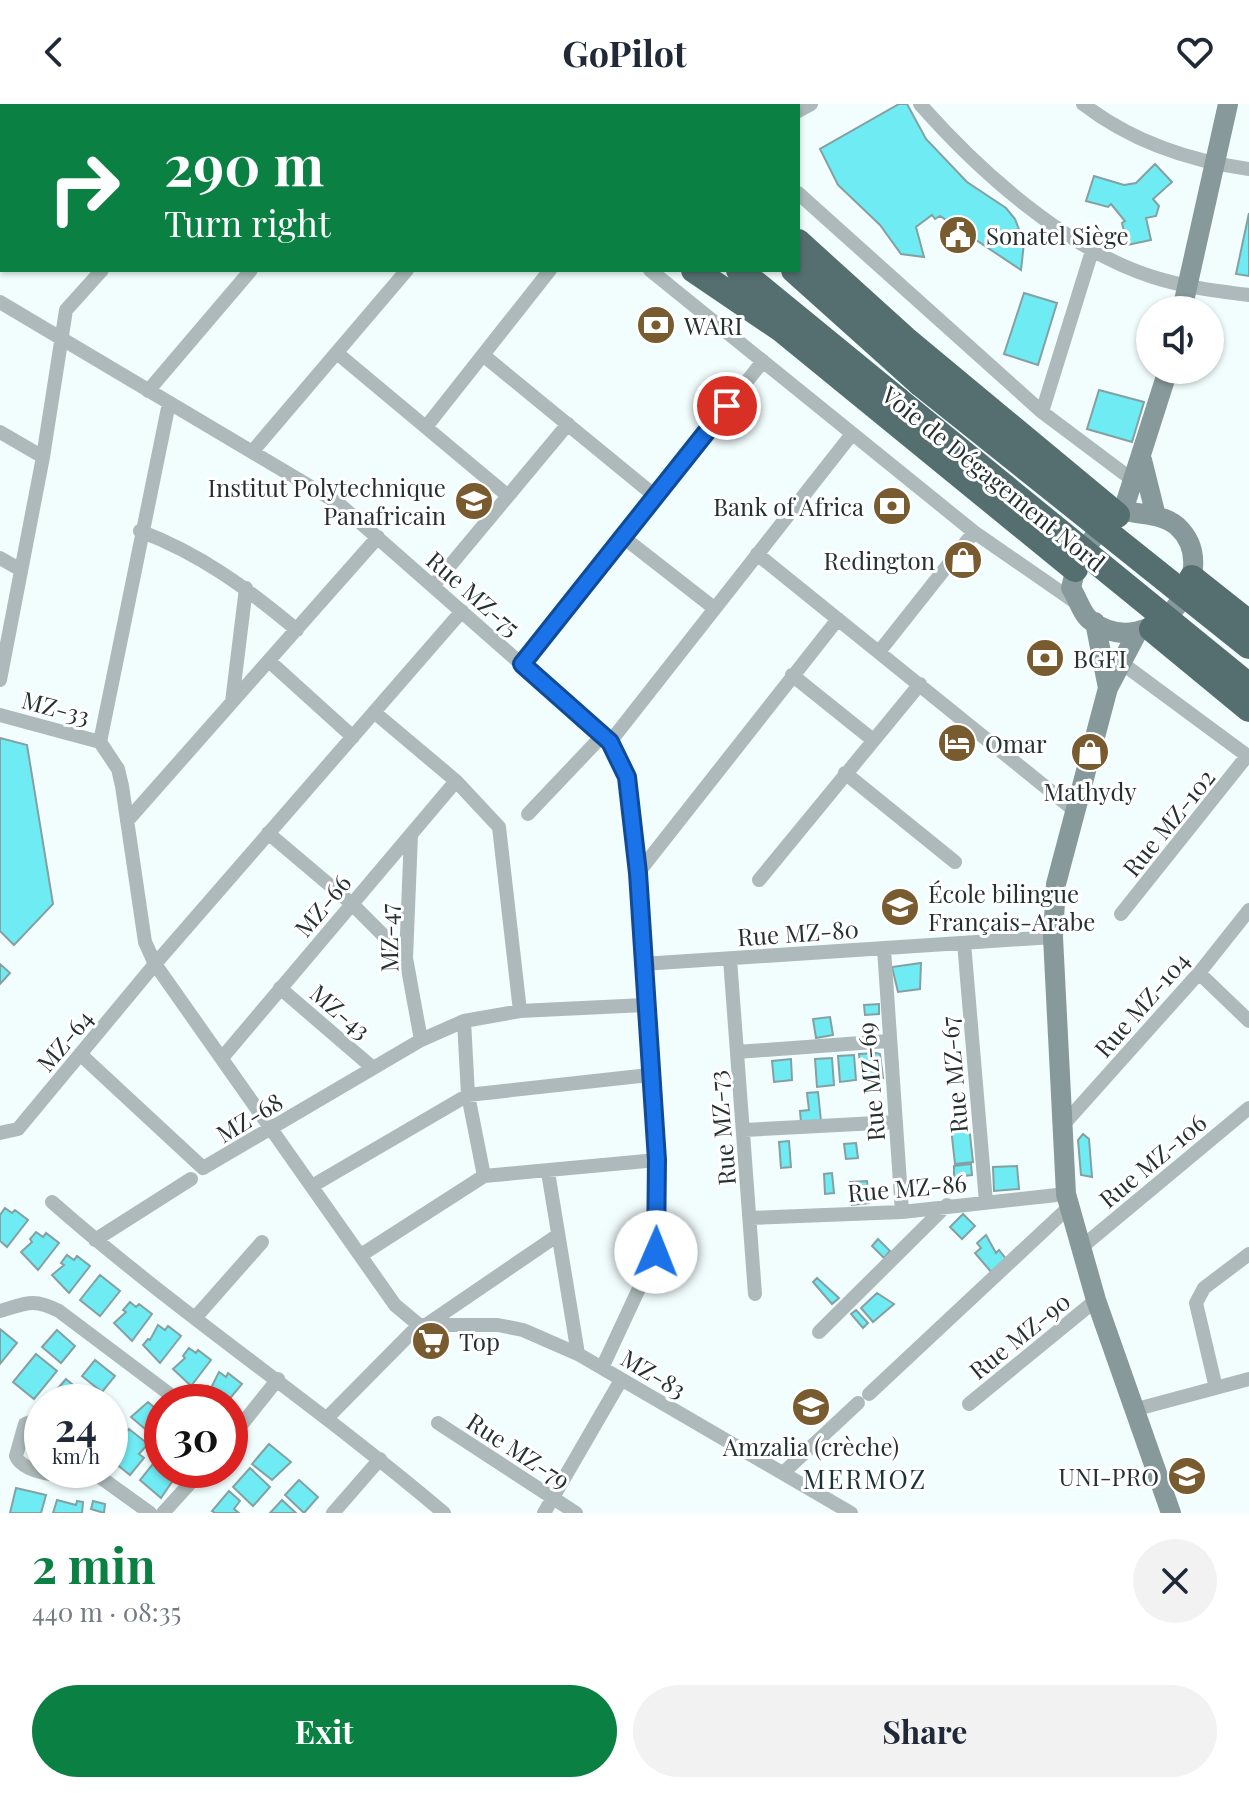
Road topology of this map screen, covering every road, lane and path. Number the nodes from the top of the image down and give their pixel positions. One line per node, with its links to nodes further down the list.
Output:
1 (920, 104): 8 (street)
2 (1083, 104): 4 (street)
3 (1228, 104): 4 (street)
4 (1215, 164): 5 (street); 19 (street)
5 (1249, 169)
6 (800, 195): 32 (street)
7 (800, 244): 20 (highway)
8 (1092, 251): 19 (street); 32 (street)
9 (800, 260): 20 (highway)
10 (100, 272): 25 (street)
11 (249, 272): 30 (street)
12 (405, 272): 26 (street)
13 (548, 272): 27 (street)
14 (652, 272): 28 (street)
15 (697, 272): 24 (highway)
16 (719, 272): 24 (highway)
17 (741, 272): 71 (highway, Voie de Dégagement Nord, bridge)
18 (796, 272): 63 (highway, Voie de Dégagement Nord, bridge)
19 (1187, 286): 21 (street); 22 (street)
20 (855, 293): 43 (highway)
21 (1249, 295)
22 (1185, 296)
23 (0, 302): 25 (street, Rue MZ-75)
24 (749, 307): 51 (highway)
25 (60, 337): 30 (street, Rue MZ-75); 38 (street)
26 (337, 353): 34 (street); 37 (street)
27 (483, 355): 33 (street); 34 (street)
28 (763, 361): 36 (street); 42 (street)
29 (1164, 384): 39 (street)
30 (148, 391): 31 (street, Rue MZ-75)
31 (169, 403): 37 (street, Rue MZ-75); 45 (street)
32 (1042, 412): 40 (street)
33 (568, 424): 41 (street); 42 (street)
34 (426, 427): 41 (street)
35 (0, 432): 38 (street)
36 (852, 434): 46 (street); 49 (street)
37 (252, 452): 47 (street, Rue MZ-75)
38 (43, 457): 52 (street)
39 (1142, 460): 40 (street); 44 (street)
40 (1134, 481): 43 (street)
41 (508, 496): 54 (street)
42 (655, 496): 48 (street)
43 (1120, 513): 44 (street); 51 (street)
44 (1156, 516): 53 (street)
45 (140, 531): 55 (street); 80 (street)
46 (974, 532): 58 (street); 64 (street)
47 (378, 537): 54 (street, Rue MZ-75); 61 (street)
48 (623, 537): 56 (street); 66 (street)
49 (757, 554): 56 (street); 59 (street)
50 (0, 558): 52 (street)
51 (1075, 569): 58 (street)
52 (21, 570): 69 (street)
53 (1192, 578): 60 (highway); 62 (street)
54 (433, 586): 57 (street, Rue MZ-75)
55 (246, 588): 61 (street); 73 (street)
56 (714, 608): 78 (street)
57 (462, 611): 66 (street, Rue MZ-75); 75 (street, MZ-64)
58 (1089, 615): 62 (street); 72 (street)
59 (838, 619): 64 (street); 68 (street)
60 (1249, 623)
61 (297, 630): 65 (street)
62 (1145, 630): 67 (street); 74 (highway)
63 (1249, 646)
64 (879, 652): 70 (street)
65 (269, 661): 73 (street); 77 (street)
66 (522, 664): 78 (street, Rue MZ-75)
67 (1123, 664): 72 (street); 81 (street)
68 (792, 675): 79 (street); 90 (street)
69 (0, 680)
70 (920, 684): 79 (street); 84 (street)
71 (1249, 686)
72 (1108, 688): 84 (street)
73 (232, 702): 86 (street)
74 (1249, 709)
75 (374, 712): 77 (street, MZ-64); 83 (street)
76 (0, 715): 80 (street, MZ-33)
77 (353, 737): 87 (street, MZ-64)
78 (606, 739): 85 (street); 90 (street, Rue MZ-75)
79 (873, 740): 82 (street)
80 (100, 742): 86 (street)
81 (1248, 757): 94 (street, Rue MZ-102)
82 (845, 773): 89 (street); 91 (street)
83 (456, 781): 88 (street, MZ-66); 105 (street)
84 (1074, 810): 95 (street)
85 (528, 814)
86 (127, 821): 100 (street)
87 (268, 833): 92 (street); 100 (street, MZ-64)
88 (411, 835): 92 (street, MZ-66); 98 (street, MZ-47)
89 (955, 862)
90 (638, 873): 101 (street, Rue MZ-75)
91 (759, 880)
92 (352, 904): 98 (street); 103 (street, MZ-66)
93 (1249, 910): 102 (street, Rue MZ-104)
94 (1121, 914)
95 (1053, 937): 96 (street, Rue MZ-80); 118 (street)
96 (964, 943): 97 (street, Rue MZ-80); 129 (street, Rue MZ-67)
97 (884, 949): 99 (street, Rue MZ-80); 109 (street, Rue MZ-69)
98 (406, 958): 108 (street, MZ-47)
99 (730, 959): 101 (street, Rue MZ-80); 110 (street, Rue MZ-73)
100 (155, 964): 111 (street, MZ-64); 112 (street)
101 (642, 964): 104 (street, Rue MZ-75)
102 (1199, 973): 107 (street); 118 (street, Rue MZ-104)
103 (280, 988): 112 (street, MZ-66); 113 (street, MZ-43)
104 (645, 1005): 105 (street, MZ-68); 114 (street, Rue MZ-75)
105 (520, 1011): 106 (street, MZ-68)
106 (464, 1021): 108 (street, MZ-68); 115 (street)
107 (1249, 1021)
108 (421, 1040): 113 (street, MZ-68)
109 (888, 1041): 110 (street); 117 (street, Rue MZ-69)
110 (737, 1052): 120 (street, Rue MZ-73)
111 (80, 1054): 119 (street, MZ-68); 121 (street, MZ-64)
112 (222, 1058): 119 (street)
113 (373, 1068): 119 (street, MZ-68)
114 (649, 1075): 115 (street); 122 (street, Rue MZ-75)
115 (468, 1095): 124 (street); 126 (street)
116 (1249, 1108): 136 (street, Rue MZ-106)
117 (896, 1122): 120 (street); 131 (street, Rue MZ-69)
118 (1063, 1125): 127 (street)
119 (272, 1129): 126 (street)
120 (744, 1130): 132 (street, Rue MZ-73)
121 (0, 1133)
122 (657, 1160): 123 (street); 146 (street, Rue MZ-75)
123 (548, 1172): 124 (street); 133 (street)
124 (484, 1176): 138 (street)
125 (191, 1179): 134 (street)
126 (312, 1186): 138 (street)
127 (1068, 1200): 129 (street, Rue MZ-86); 136 (street); 160 (street)
128 (52, 1202): 134 (street)
129 (986, 1202): 130 (street, Rue MZ-86)
130 (948, 1205): 131 (street, Rue MZ-86); 144 (street)
131 (902, 1212): 132 (street, Rue MZ-86)
132 (751, 1218): 139 (street, Rue MZ-73)
133 (558, 1235): 143 (street); 145 (street)
134 (95, 1240): 142 (street)
135 (262, 1242): 142 (street)
136 (1083, 1246): 140 (street)
137 (1249, 1254): 151 (street)
138 (361, 1255): 143 (street)
139 (755, 1294)
140 (1096, 1300): 152 (street, Rue MZ-90); 153 (street)
141 (0, 1311): 150 (street)
142 (195, 1318): 147 (street)
143 (422, 1325): 145 (street, MZ-83); 155 (street)
144 (819, 1332)
145 (578, 1354): 146 (street, MZ-83)
146 (602, 1368): 149 (street, MZ-83)
147 (278, 1379): 154 (street); 155 (street)
148 (1249, 1379): 151 (street)
149 (621, 1380): 160 (street, MZ-83); 163 (street)
150 (156, 1384)
151 (1216, 1388): 153 (street)
152 (969, 1404)
153 (1137, 1409): 171 (street)
154 (248, 1416)
155 (327, 1418): 158 (street)
156 (438, 1423): 163 (street, Rue MZ-79)
157 (24, 1428): 159 (street)
158 (380, 1459): 166 (street); 167 (street)
159 (24, 1466)
160 (783, 1473): 170 (street, MZ-83)
161 (115, 1488): 164 (street)
162 (186, 1488): 165 (street)
163 (553, 1499): 168 (street); 169 (street, Rue MZ-79)
164 (150, 1513)
165 (163, 1513)
166 (333, 1513)
167 (444, 1513)
168 (544, 1513)
169 (576, 1513)
170 (851, 1513)
171 (1171, 1513)

